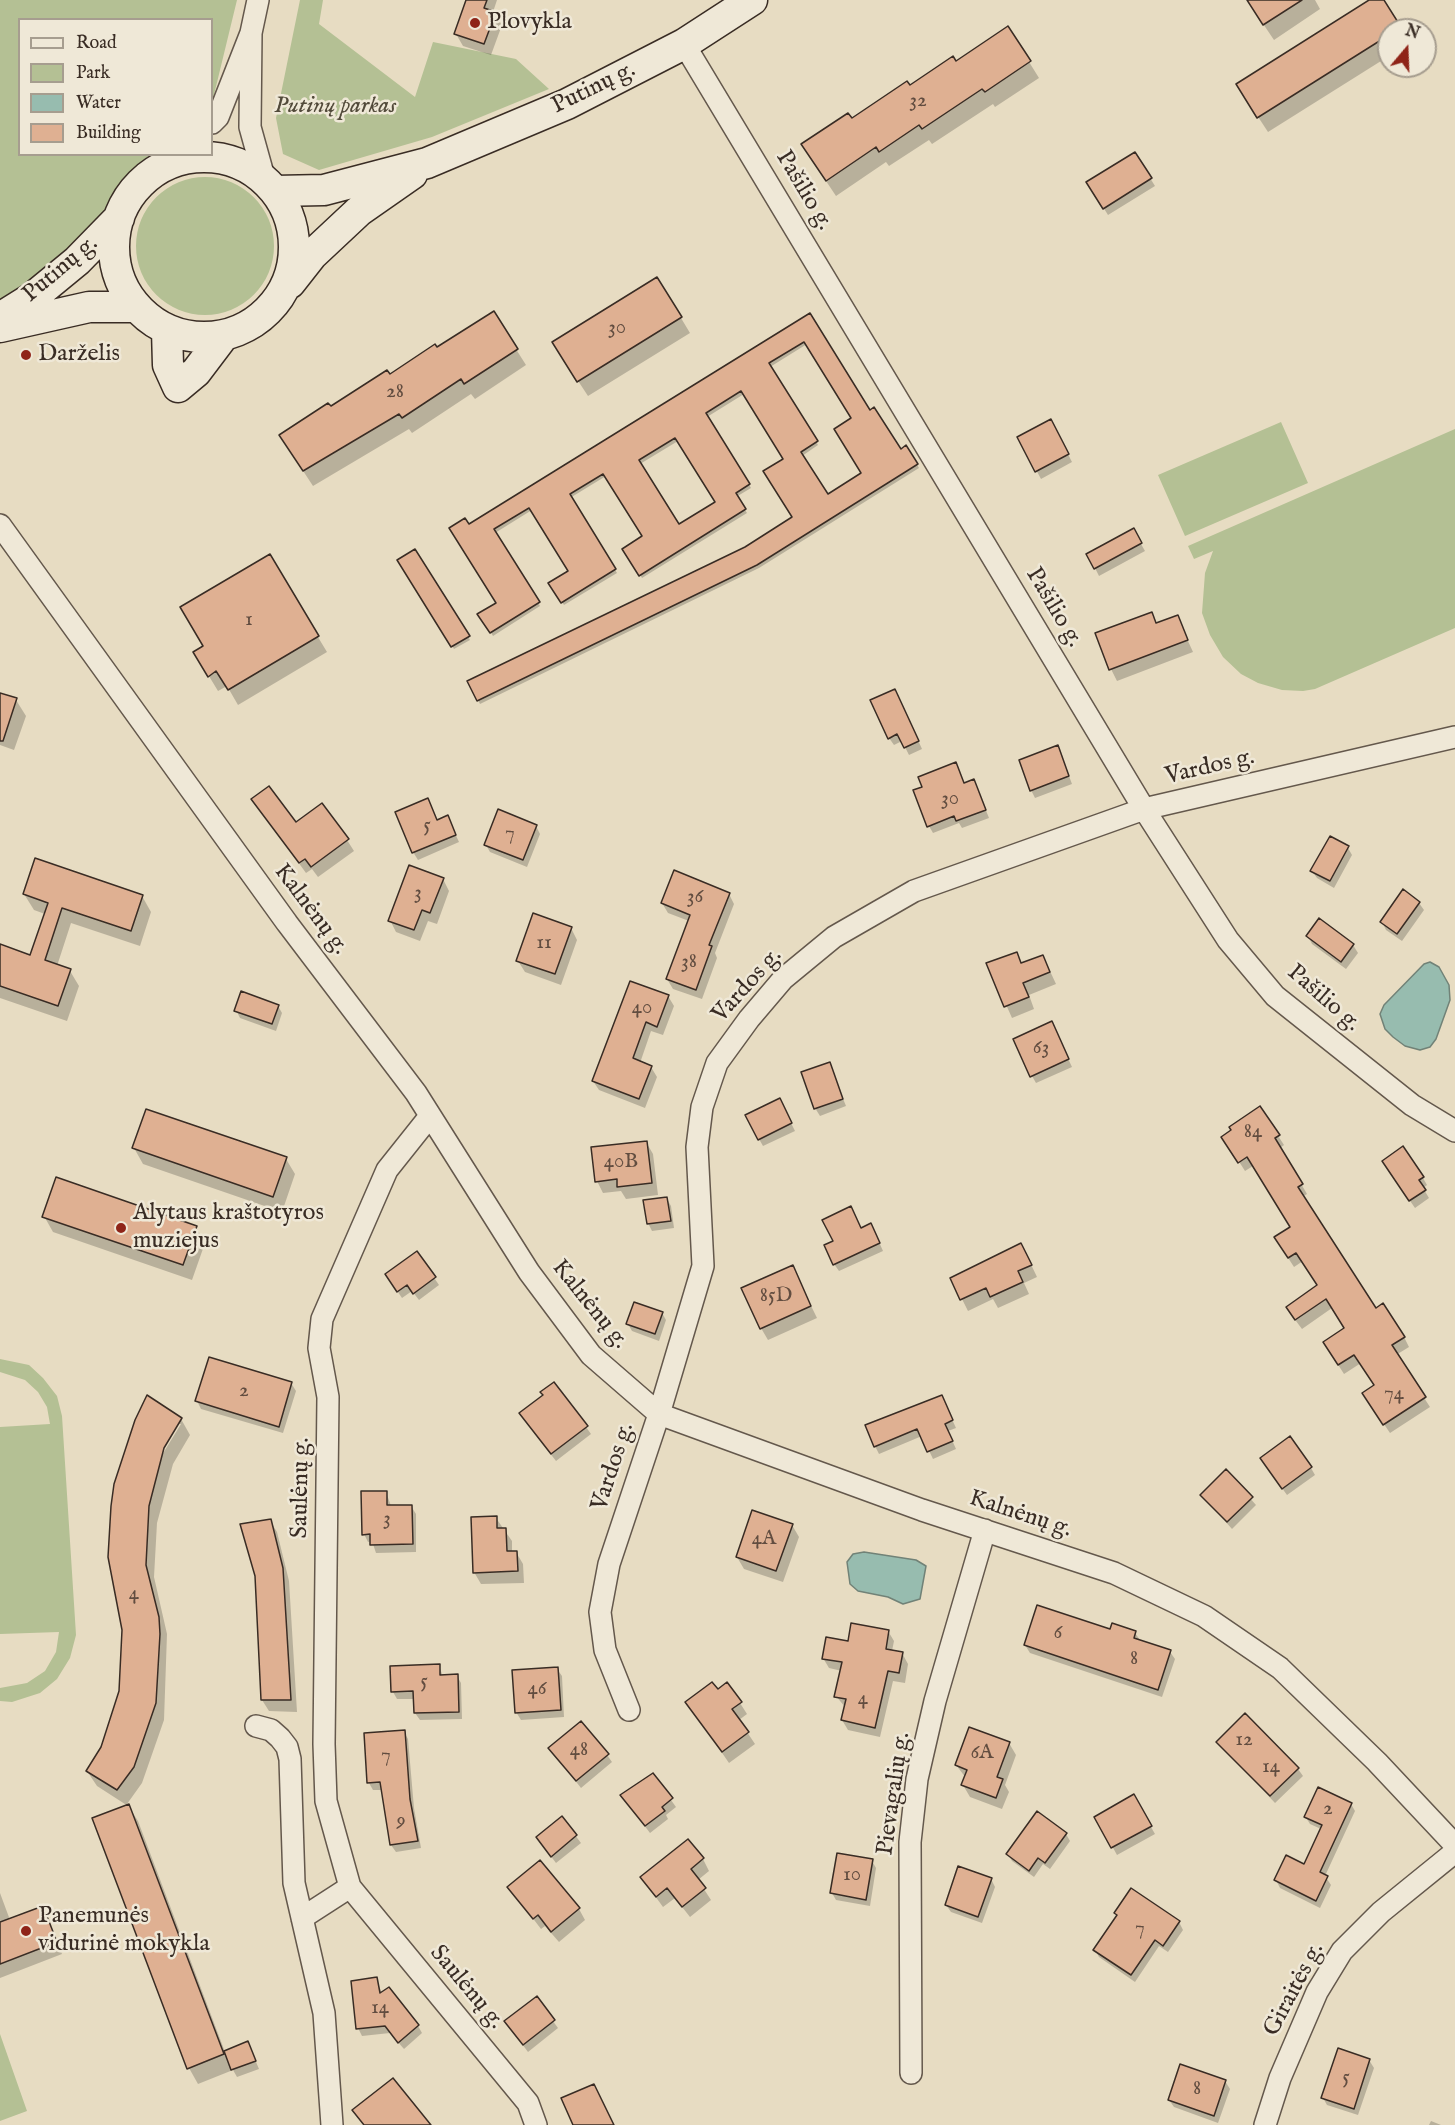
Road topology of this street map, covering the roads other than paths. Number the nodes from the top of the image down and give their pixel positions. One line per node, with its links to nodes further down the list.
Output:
1 (258, 0): 3 (street)
2 (753, 0): 4 (main road, Putinų g.)
3 (251, 33): 5 (street); 8 (street)
4 (684, 44): 7 (main road, Putinų g.); 18 (street, Pašilio g.)
5 (213, 122)
6 (180, 158): 8 (main road); 9 (main road)
7 (427, 164): 8 (main road, Putinų g.); 10 (main road, Putinų g.)
8 (270, 186): 10 (main road)
9 (119, 218): 11 (main road); 12 (main road, Putinų g.)
10 (284, 290): 15 (main road)
11 (137, 307): 13 (main road, Putinų g.); 14 (main road)
12 (0, 318)
13 (0, 327)
14 (167, 330): 15 (main road); 15 (main road)
15 (224, 335)
16 (0, 525): 19 (street, Kalnėnų g.)
17 (1455, 737): 18 (street, Vardos g.)
18 (1144, 809): 20 (street, Pašilio g.); 21 (street, Vardos g.)
19 (430, 1116): 21 (street, Kalnėnų g.); 27 (street, Saulėnų g.)
20 (1455, 1131)
21 (659, 1414): 22 (street, Kalnėnų g.); 23 (street, Vardos g.)
22 (985, 1530): 25 (street, Kalnėnų g.); 29 (street, Pievagalių g.)
23 (629, 1710)
24 (256, 1726): 28 (street)
25 (1455, 1845)
26 (1455, 1852): 32 (street, Giraitės g.)
27 (350, 1887): 28 (street); 31 (street, Saulėnų g.)
28 (302, 1918): 30 (street)
29 (911, 2073)
30 (332, 2125)
31 (536, 2125)
32 (1265, 2125)

